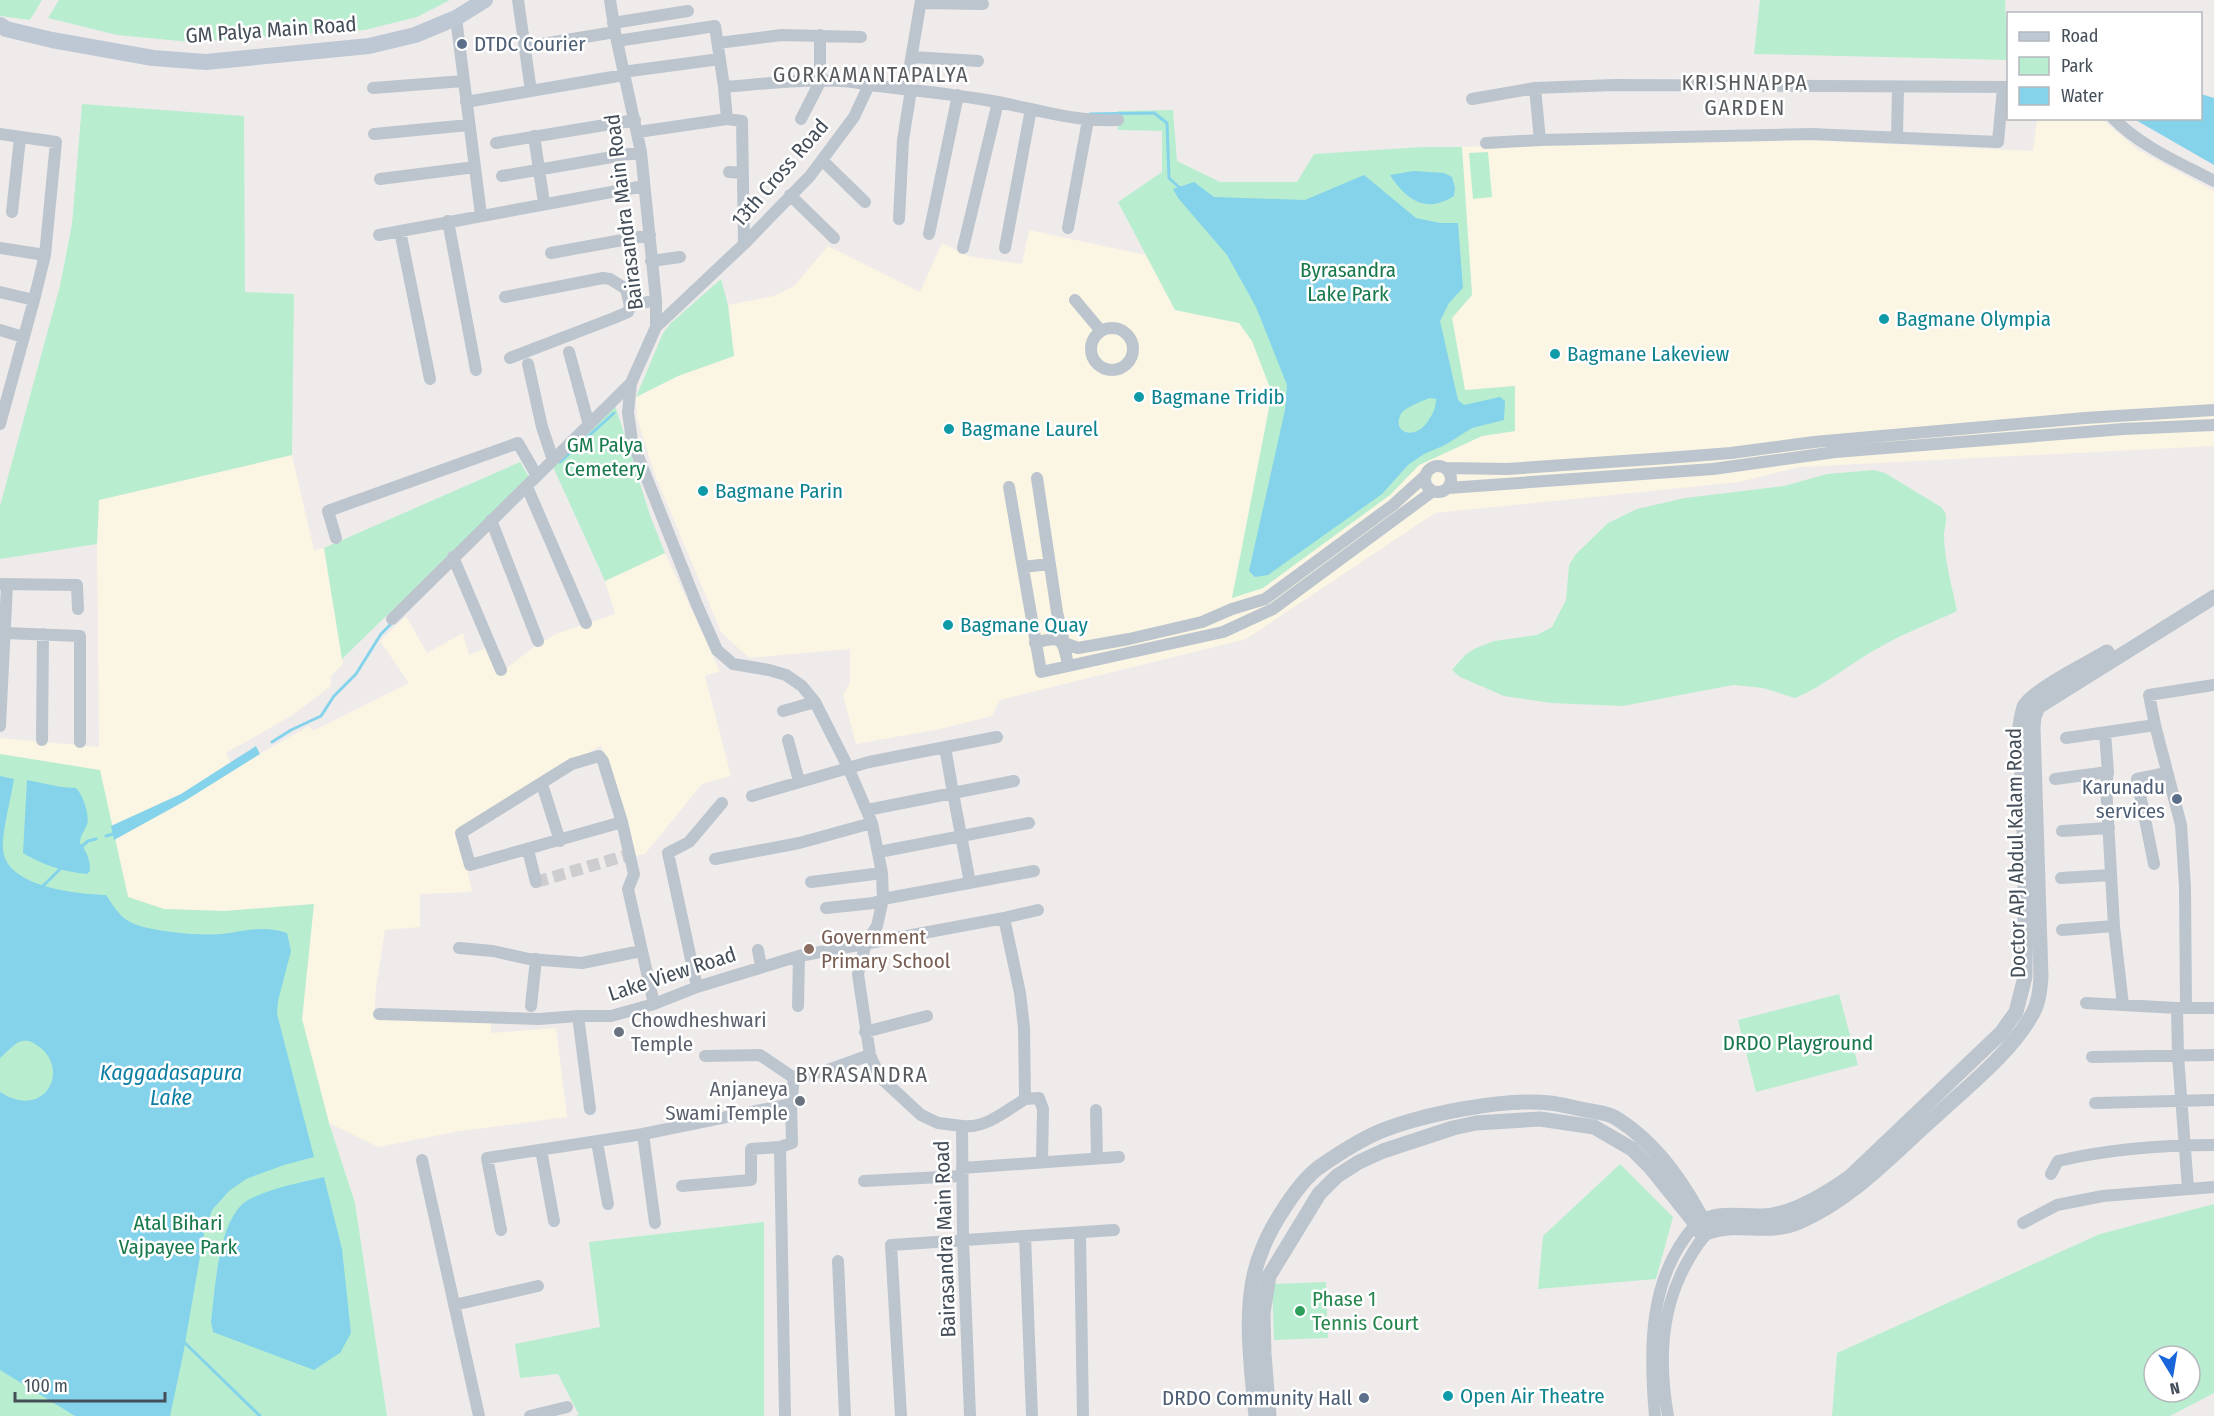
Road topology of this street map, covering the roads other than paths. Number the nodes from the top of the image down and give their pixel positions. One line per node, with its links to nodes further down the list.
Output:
1 (472, 0): 9 (main road)
2 (485, 0): 8 (main road, GM Palya Main Road)
3 (518, 0): 14 (street)
4 (610, 0): 10 (street, Bairasandra Main Road)
5 (921, 1): 6 (street); 15 (street)
6 (983, 4)
7 (688, 11): 10 (street)
8 (456, 18): 9 (main road, GM Palya Main Road); 19 (street)
9 (0, 24)
10 (615, 32): 13 (street); 14 (street); 18 (street, Bairasandra Main Road)
11 (820, 35): 12 (street); 13 (street); 20 (street)
12 (861, 37)
13 (718, 43): 16 (street)
14 (524, 47): 28 (street)
15 (912, 57): 17 (street); 27 (street)
16 (720, 59): 18 (street); 22 (street)
17 (978, 61)
18 (624, 75): 28 (street); 40 (street, Bairasandra Main Road)
19 (464, 81): 24 (street); 31 (street)
20 (820, 81): 21 (street); 22 (street); 35 (street)
21 (869, 85): 27 (street); 50 (street, 13th Cross Road)
22 (724, 87): 34 (street)
23 (2006, 87): 26 (street); 45 (street)
24 (373, 88)
25 (1535, 88): 26 (street); 30 (street); 46 (street)
26 (1898, 88): 45 (street)
27 (908, 89): 29 (street); 64 (street)
28 (531, 92): 31 (street)
29 (958, 95): 32 (street); 68 (street)
30 (1472, 99)
31 (466, 102): 39 (street)
32 (998, 102): 33 (street); 74 (street)
33 (1031, 109): 36 (street); 75 (street)
34 (727, 119): 40 (street); 54 (street)
35 (801, 119)
36 (1088, 120): 37 (street); 66 (street)
37 (1118, 120)
38 (2115, 120): 57 (street)
39 (469, 125): 42 (street); 51 (street)
40 (636, 126): 43 (street); 49 (street, Bairasandra Main Road)
41 (0, 134): 44 (street)
42 (374, 134)
43 (534, 136): 47 (street); 52 (street)
44 (20, 138): 62 (street); 77 (street)
45 (1897, 138): 46 (street)
46 (1540, 140): 48 (street)
47 (496, 143)
48 (1486, 143)
49 (641, 152): 52 (street); 58 (street, Bairasandra Main Road)
50 (822, 160): 59 (street, 13th Cross Road); 60 (street)
51 (475, 167): 56 (street); 63 (street)
52 (539, 170): 55 (street); 61 (street)
53 (729, 172): 54 (street)
54 (743, 173): 72 (street)
55 (502, 176)
56 (380, 179)
57 (2214, 181)
58 (644, 186): 61 (street); 70 (street, Bairasandra Main Road)
59 (790, 195): 71 (street); 72 (street, 13th Cross Road)
60 (865, 202)
61 (544, 203): 63 (street)
62 (12, 212)
63 (481, 215): 65 (street)
64 (899, 219)
65 (448, 221): 67 (street); 93 (street)
66 (1068, 228)
67 (400, 231): 69 (street); 95 (street)
68 (929, 234)
69 (380, 235)
70 (650, 235): 76 (street); 79 (street, Bairasandra Main Road)
71 (834, 238)
72 (744, 244): 86 (street, 13th Cross Road)
73 (0, 248): 77 (street)
74 (963, 248)
75 (1005, 248)
76 (551, 252)
77 (45, 255): 82 (street)
78 (680, 257): 79 (street)
79 (651, 261): 83 (street, Bairasandra Main Road)
80 (0, 292): 82 (street)
81 (505, 297): 85 (street)
82 (34, 300): 89 (street)
83 (656, 300): 85 (street); 86 (street, Bairasandra Main Road)
84 (1075, 300): 88 (street)
85 (630, 306): 91 (street)
86 (656, 327): 96 (street, Bairasandra Main Road)
87 (0, 330): 89 (street)
88 (1101, 331)
89 (23, 337): 94 (street)
90 (569, 352): 99 (street)
91 (510, 358)
92 (528, 364): 101 (street)
93 (476, 370)
94 (5, 379): 98 (street)
95 (430, 379)
96 (631, 383): 99 (street); 130 (street, Bairasandra Main Road)
97 (2214, 411): 102 (street)
98 (0, 424)
99 (589, 425): 101 (street)
100 (2214, 425): 108 (street)
101 (553, 460): 103 (street)
102 (1446, 468): 104 (street); 108 (street)
103 (537, 476): 107 (street); 111 (street)
104 (1425, 476): 109 (street); 125 (street)
105 (1037, 478): 113 (street)
106 (1009, 487): 114 (street)
107 (526, 488): 110 (street); 120 (street)
108 (1448, 488): 109 (street)
109 (1433, 491): 126 (street)
110 (491, 520): 112 (street); 123 (street)
111 (336, 538)
112 (453, 557): 119 (street); 127 (street)
113 (1049, 564): 114 (street); 125 (street)
114 (1023, 567): 124 (street)
115 (3, 584): 118 (street); 121 (street)
116 (2214, 587): 128 (street)
117 (2214, 597): 128 (street, Doctor APJ Abdul Kalam Road)
118 (78, 609)
119 (392, 620)
120 (586, 623)
121 (5, 633): 122 (street); 133 (street)
122 (43, 634): 137 (street); 139 (street)
123 (538, 640)
124 (1035, 643): 125 (street); 126 (street)
125 (1064, 644): 126 (street)
126 (1068, 665)
127 (501, 670)
128 (2067, 682): 229 (street, Doctor APJ Abdul Kalam Road)
129 (2214, 685): 132 (street)
130 (816, 702): 131 (street); 141 (street, Bairasandra Main Road)
131 (783, 711)
132 (2155, 725): 134 (street); 143 (street)
133 (0, 726)
134 (2104, 733): 136 (street); 142 (street)
135 (998, 737): 140 (street)
136 (2066, 738)
137 (42, 740)
138 (788, 740): 145 (street)
139 (81, 742)
140 (945, 747): 141 (street); 148 (street)
141 (848, 767): 145 (street); 151 (street, Bairasandra Main Road)
142 (2108, 772): 144 (street); 154 (street)
143 (2166, 773): 162 (street); 189 (street)
144 (2055, 779)
145 (799, 781): 149 (street)
146 (1014, 781): 148 (street)
147 (542, 784): 157 (street); 158 (street); 159 (street)
148 (953, 793): 151 (street); 156 (street)
149 (752, 796)
150 (722, 804): 183 (street)
151 (867, 810): 152 (street, Bairasandra Main Road)
152 (872, 823): 160 (street, Bairasandra Main Road); 161 (street)
153 (1029, 824): 156 (street)
154 (2109, 828): 155 (street); 165 (street)
155 (2062, 831)
156 (961, 836): 160 (street); 169 (street)
157 (621, 837): 158 (street); 179 (street)
158 (560, 841): 159 (street)
159 (528, 850): 167 (street)
160 (879, 852): 164 (street, Bairasandra Main Road)
161 (715, 859)
162 (2154, 864)
163 (1034, 871): 169 (street)
164 (882, 873): 168 (street); 170 (street, Bairasandra Main Road)
165 (2111, 875): 166 (street); 174 (street)
166 (2061, 878)
167 (536, 882)
168 (810, 882)
169 (970, 883): 170 (street)
170 (883, 899): 171 (street); 176 (street, Bairasandra Main Road)
171 (826, 908)
172 (1038, 910): 173 (street)
173 (1004, 918): 176 (street); 201 (street)
174 (2114, 926): 175 (street); 186 (street)
175 (2062, 930)
176 (866, 943): 180 (street, Lake View Road); 194 (street, Bairasandra Main Road)
177 (459, 948): 181 (street)
178 (758, 950): 182 (street)
179 (641, 951): 181 (street); 185 (street)
180 (799, 956): 182 (street, Lake View Road); 188 (street)
181 (536, 959): 187 (street)
182 (761, 966): 183 (street, Lake View Road)
183 (697, 987): 185 (street, Lake View Road)
184 (2086, 1003): 186 (street)
185 (654, 1004): 192 (street, Lake View Road)
186 (2123, 1005): 189 (street)
187 (531, 1006)
188 (798, 1006)
189 (2182, 1008): 190 (street); 198 (street)
190 (2214, 1008)
191 (380, 1014): 192 (street, Lake View Road)
192 (578, 1016): 206 (street)
193 (927, 1016): 194 (street)
194 (865, 1032): 195 (street, Bairasandra Main Road)
195 (870, 1055): 200 (street); 208 (street, Bairasandra Main Road)
196 (2214, 1055): 198 (street)
197 (705, 1056): 200 (street)
198 (2178, 1056): 199 (street); 203 (street)
199 (2092, 1057)
200 (794, 1078): 205 (street)
201 (1025, 1099): 208 (street); 218 (street)
202 (2214, 1100): 203 (street)
203 (2181, 1101): 204 (street); 211 (street)
204 (2095, 1103)
205 (791, 1104): 209 (street); 213 (street)
206 (590, 1109)
207 (1096, 1110): 215 (street)
208 (962, 1126): 219 (street, Bairasandra Main Road)
209 (643, 1134): 210 (street); 227 (street)
210 (597, 1142): 214 (street); 225 (street)
211 (2184, 1145): 212 (street); 220 (street); 224 (street)
212 (2214, 1145)
213 (780, 1147): 222 (street); 242 (street)
214 (541, 1150): 226 (street); 230 (street)
215 (1097, 1158): 216 (street); 218 (street)
216 (1119, 1158)
217 (422, 1160): 237 (street)
218 (1042, 1162): 219 (street)
219 (962, 1172): 221 (street); 234 (street, Bairasandra Main Road)
220 (2051, 1174)
221 (864, 1181)
222 (682, 1186)
223 (2214, 1187): 224 (street)
224 (2188, 1190): 228 (street)
225 (608, 1204)
226 (554, 1221)
227 (655, 1223)
228 (2023, 1223)
229 (1703, 1228): 238 (street); 238 (street); 250 (street); 251 (street)
230 (501, 1230)
231 (1114, 1230): 232 (street)
232 (1080, 1233): 233 (street); 247 (street)
233 (1025, 1236): 234 (street); 246 (street)
234 (963, 1240): 244 (street); 245 (street, Bairasandra Main Road)
235 (838, 1261): 243 (street)
236 (538, 1286): 237 (street)
237 (454, 1305): 240 (street)
238 (1259, 1381): 248 (street); 249 (street)
239 (567, 1407): 241 (street)
240 (479, 1416)
241 (530, 1416)
242 (785, 1416)
243 (845, 1416)
244 (901, 1416)
245 (970, 1416)
246 (1032, 1416)
247 (1083, 1416)
248 (1256, 1416)
249 (1269, 1416)
250 (1655, 1416)
251 (1668, 1416)

